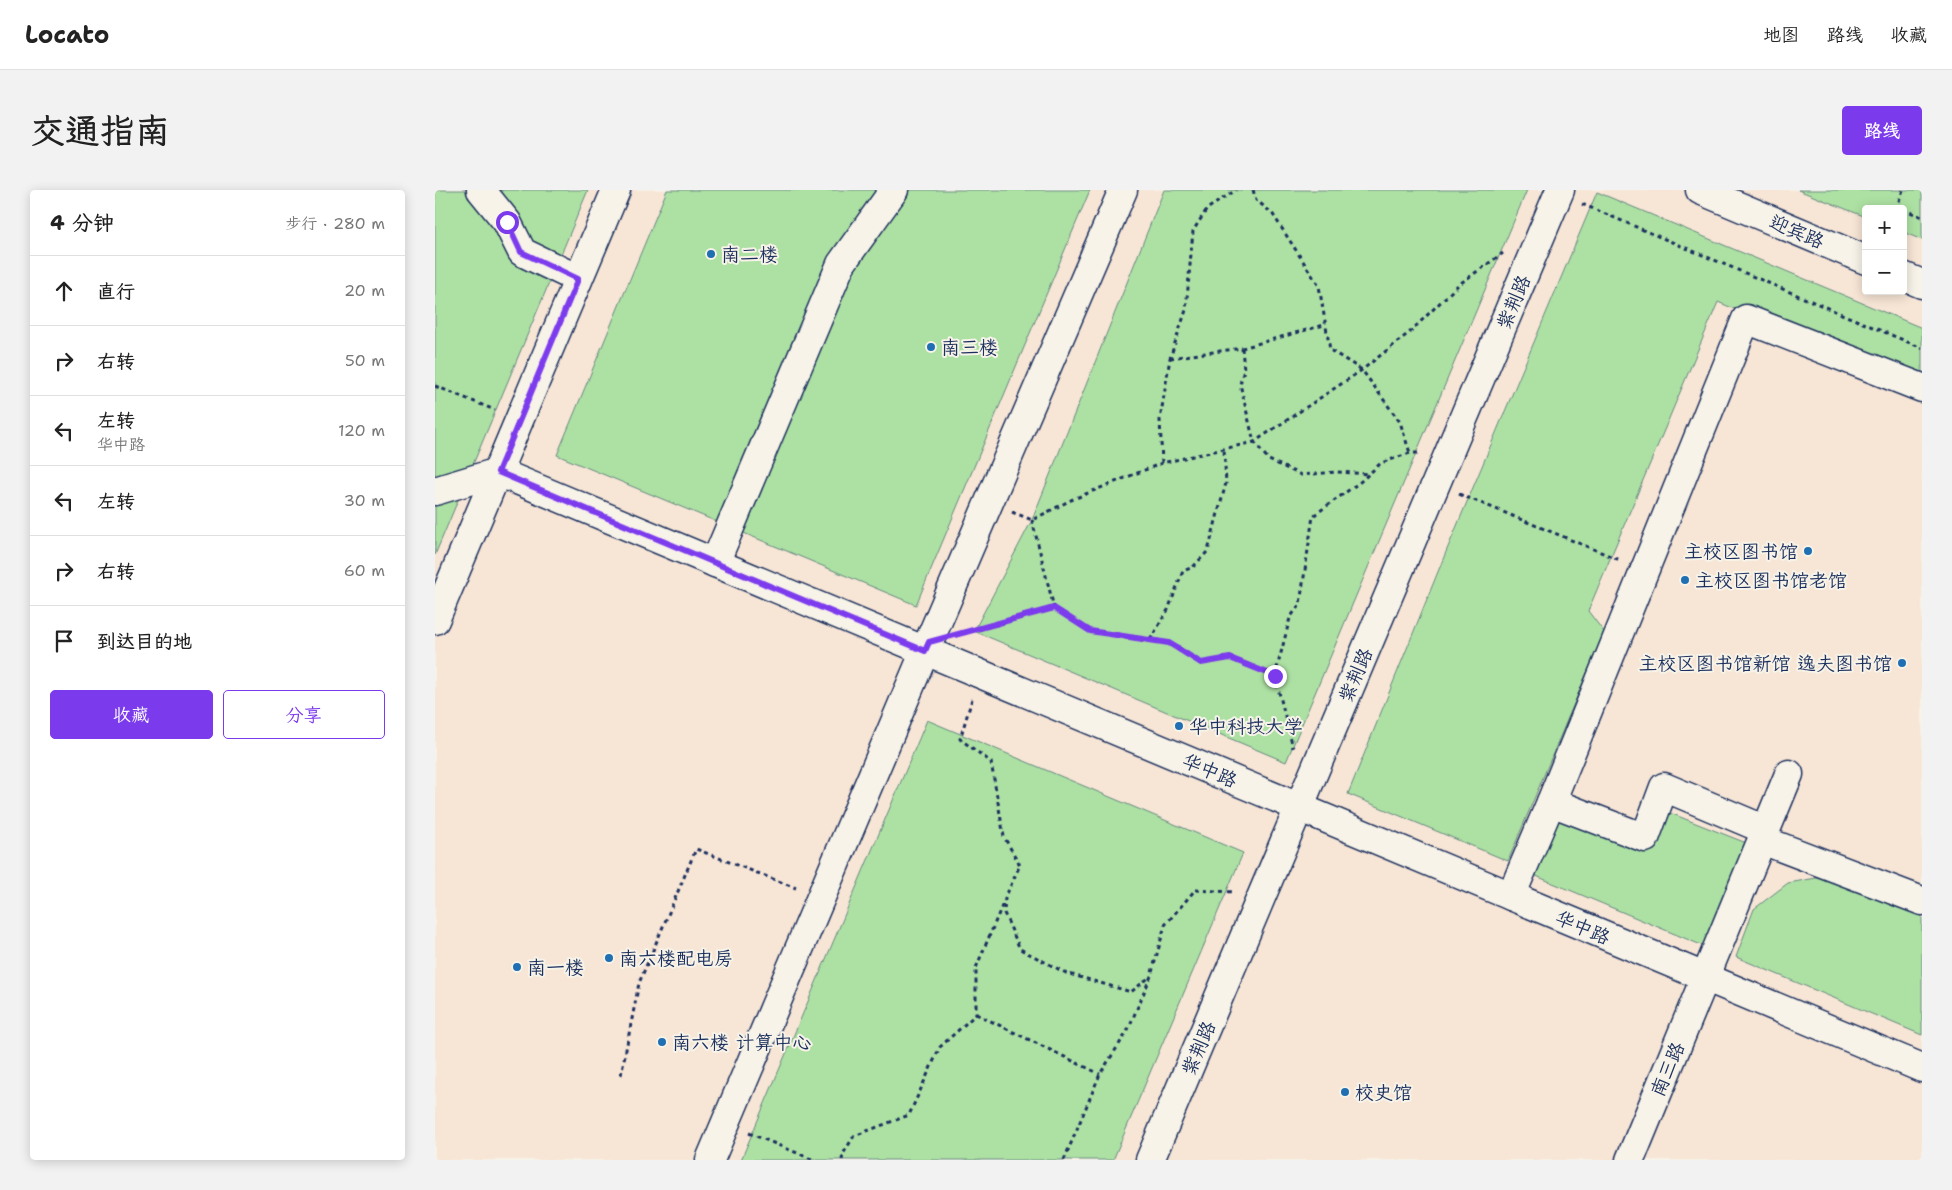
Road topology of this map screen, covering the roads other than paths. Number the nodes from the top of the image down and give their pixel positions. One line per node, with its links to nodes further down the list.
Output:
1 (481, 190): 9 (street)
2 (616, 190): 9 (street)
3 (894, 190): 14 (street)
4 (1123, 190): 16 (street)
5 (1700, 190): 7 (street, 迎宾路)
6 (1559, 192): 19 (street, 紫荆路)
7 (1862, 258)
8 (1907, 278): 10 (street)
9 (578, 279): 12 (street)
10 (1922, 284)
11 (1922, 388): 18 (street)
12 (498, 472): 13 (street); 14 (street, 华中路); 15 (street)
13 (435, 491)
14 (715, 563): 16 (street, 华中路)
15 (435, 620)
16 (927, 647): 19 (street, 华中路); 25 (street)
17 (1789, 774): 20 (street, 南三路)
18 (1551, 802): 20 (street); 21 (street)
19 (1299, 808): 21 (street, 华中路); 26 (street, 紫荆路)
20 (1764, 835): 22 (street); 23 (street, 南三路)
21 (1511, 896): 23 (street, 华中路)
22 (1922, 901)
23 (1705, 978): 24 (street, 华中路); 27 (street, 南三路)
24 (1922, 1068)
25 (710, 1160)
26 (1151, 1160)
27 (1630, 1160)

